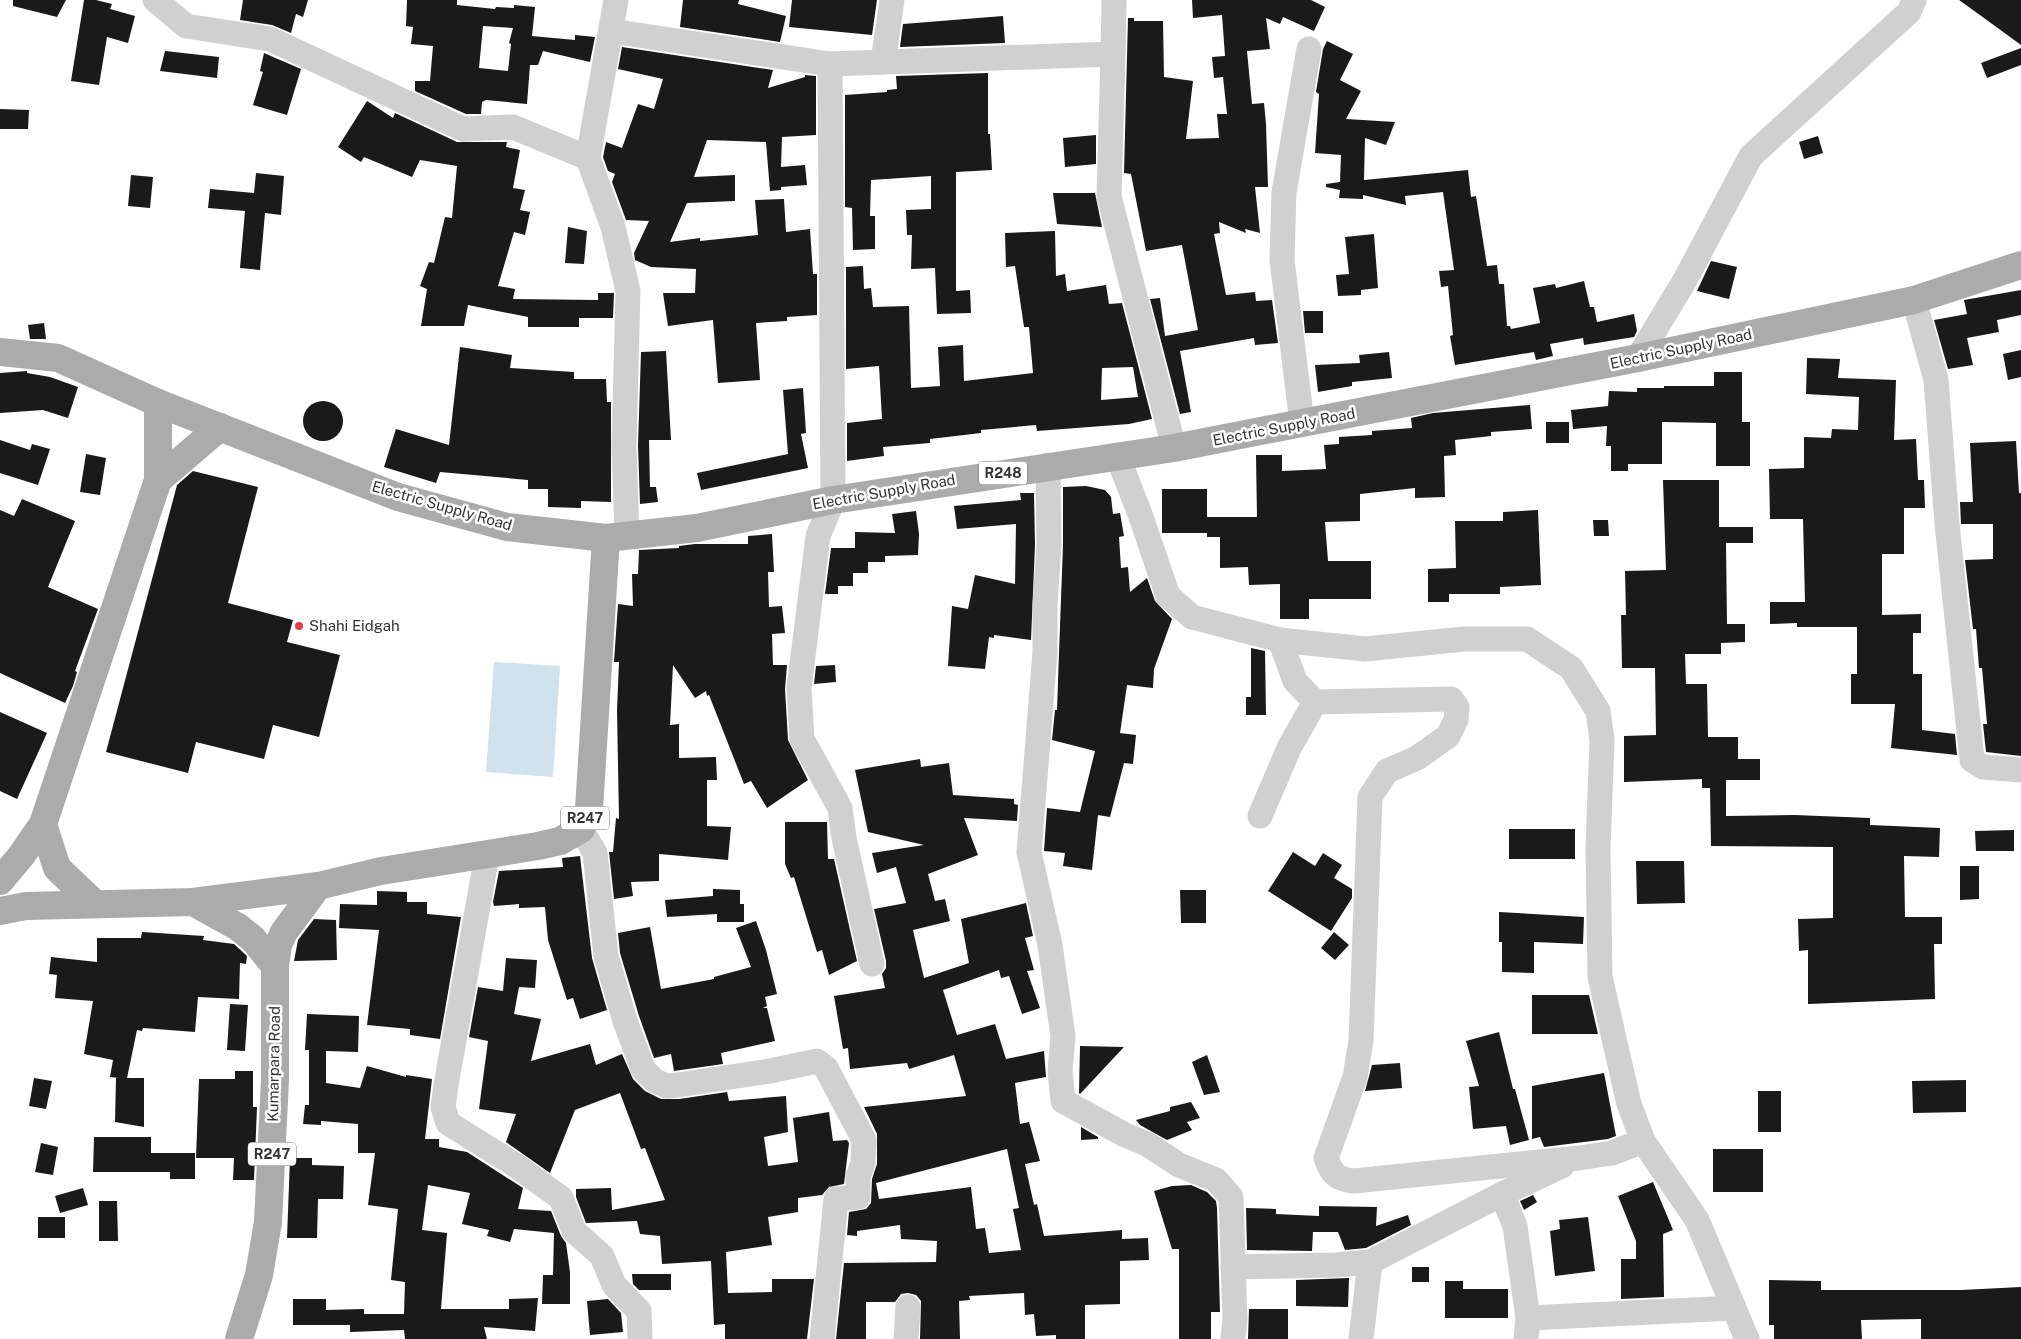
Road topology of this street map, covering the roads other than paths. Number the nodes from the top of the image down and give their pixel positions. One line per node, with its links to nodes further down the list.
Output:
1 (155, 0): 11 (street)
2 (616, 0): 6 (street)
3 (892, 0): 9 (street)
4 (1114, 0): 8 (street)
5 (1914, 0): 15 (street)
6 (611, 31): 10 (street); 11 (street)
7 (1310, 49): 17 (street)
8 (1113, 54): 9 (street); 19 (street)
9 (883, 62): 10 (street)
10 (830, 64): 23 (street)
11 (588, 158): 24 (street)
12 (2021, 264): 13 (main road, Electric Supply Road / R248)
13 (1914, 300): 15 (main road, Electric Supply Road / R248); 27 (street)
14 (0, 352): 16 (main road, Electric Supply Road / R248)
15 (1638, 358): 17 (main road, Electric Supply Road / R248)
16 (158, 403): 18 (main road, Electric Supply Road / R248); 22 (main road)
17 (1302, 423): 19 (main road, Electric Supply Road / R248)
18 (220, 427): 22 (main road); 24 (main road, Electric Supply Road / R248)
19 (1174, 448): 20 (main road, Electric Supply Road / R248)
20 (1117, 455): 21 (main road, Electric Supply Road / R248); 25 (street)
21 (1048, 465): 23 (main road, Electric Supply Road / R248); 43 (street)
22 (158, 480): 29 (main road)
23 (832, 500): 24 (main road, Electric Supply Road / R248); 37 (street)
24 (617, 537): 30 (main road, R247)
25 (1280, 640): 26 (street); 39 (street)
26 (1315, 702): 28 (street); 40 (street)
27 (2021, 770)
28 (1260, 816)
29 (43, 824): 32 (main road); 35 (main road)
30 (581, 829): 31 (main road, R247); 49 (street)
31 (487, 855): 33 (main road, R247); 48 (street)
32 (0, 881)
33 (318, 886): 34 (main road); 38 (main road, R247)
34 (193, 902): 35 (main road); 38 (main road)
35 (95, 904): 36 (main road)
36 (0, 911)
37 (872, 964)
38 (275, 966): 47 (main road, Kumarpara Road / R247)
39 (1643, 1140): 40 (street); 45 (street)
40 (1579, 1158): 41 (street)
41 (1502, 1194): 42 (street); 46 (street)
42 (1370, 1262): 43 (street); 52 (street)
43 (1233, 1266): 51 (street)
44 (908, 1308): 50 (street)
45 (1734, 1308): 46 (street); 53 (street)
46 (1527, 1329)
47 (239, 1339)
48 (640, 1339)
49 (822, 1339)
50 (906, 1339)
51 (1233, 1339)
52 (1361, 1339)
53 (1747, 1339)

